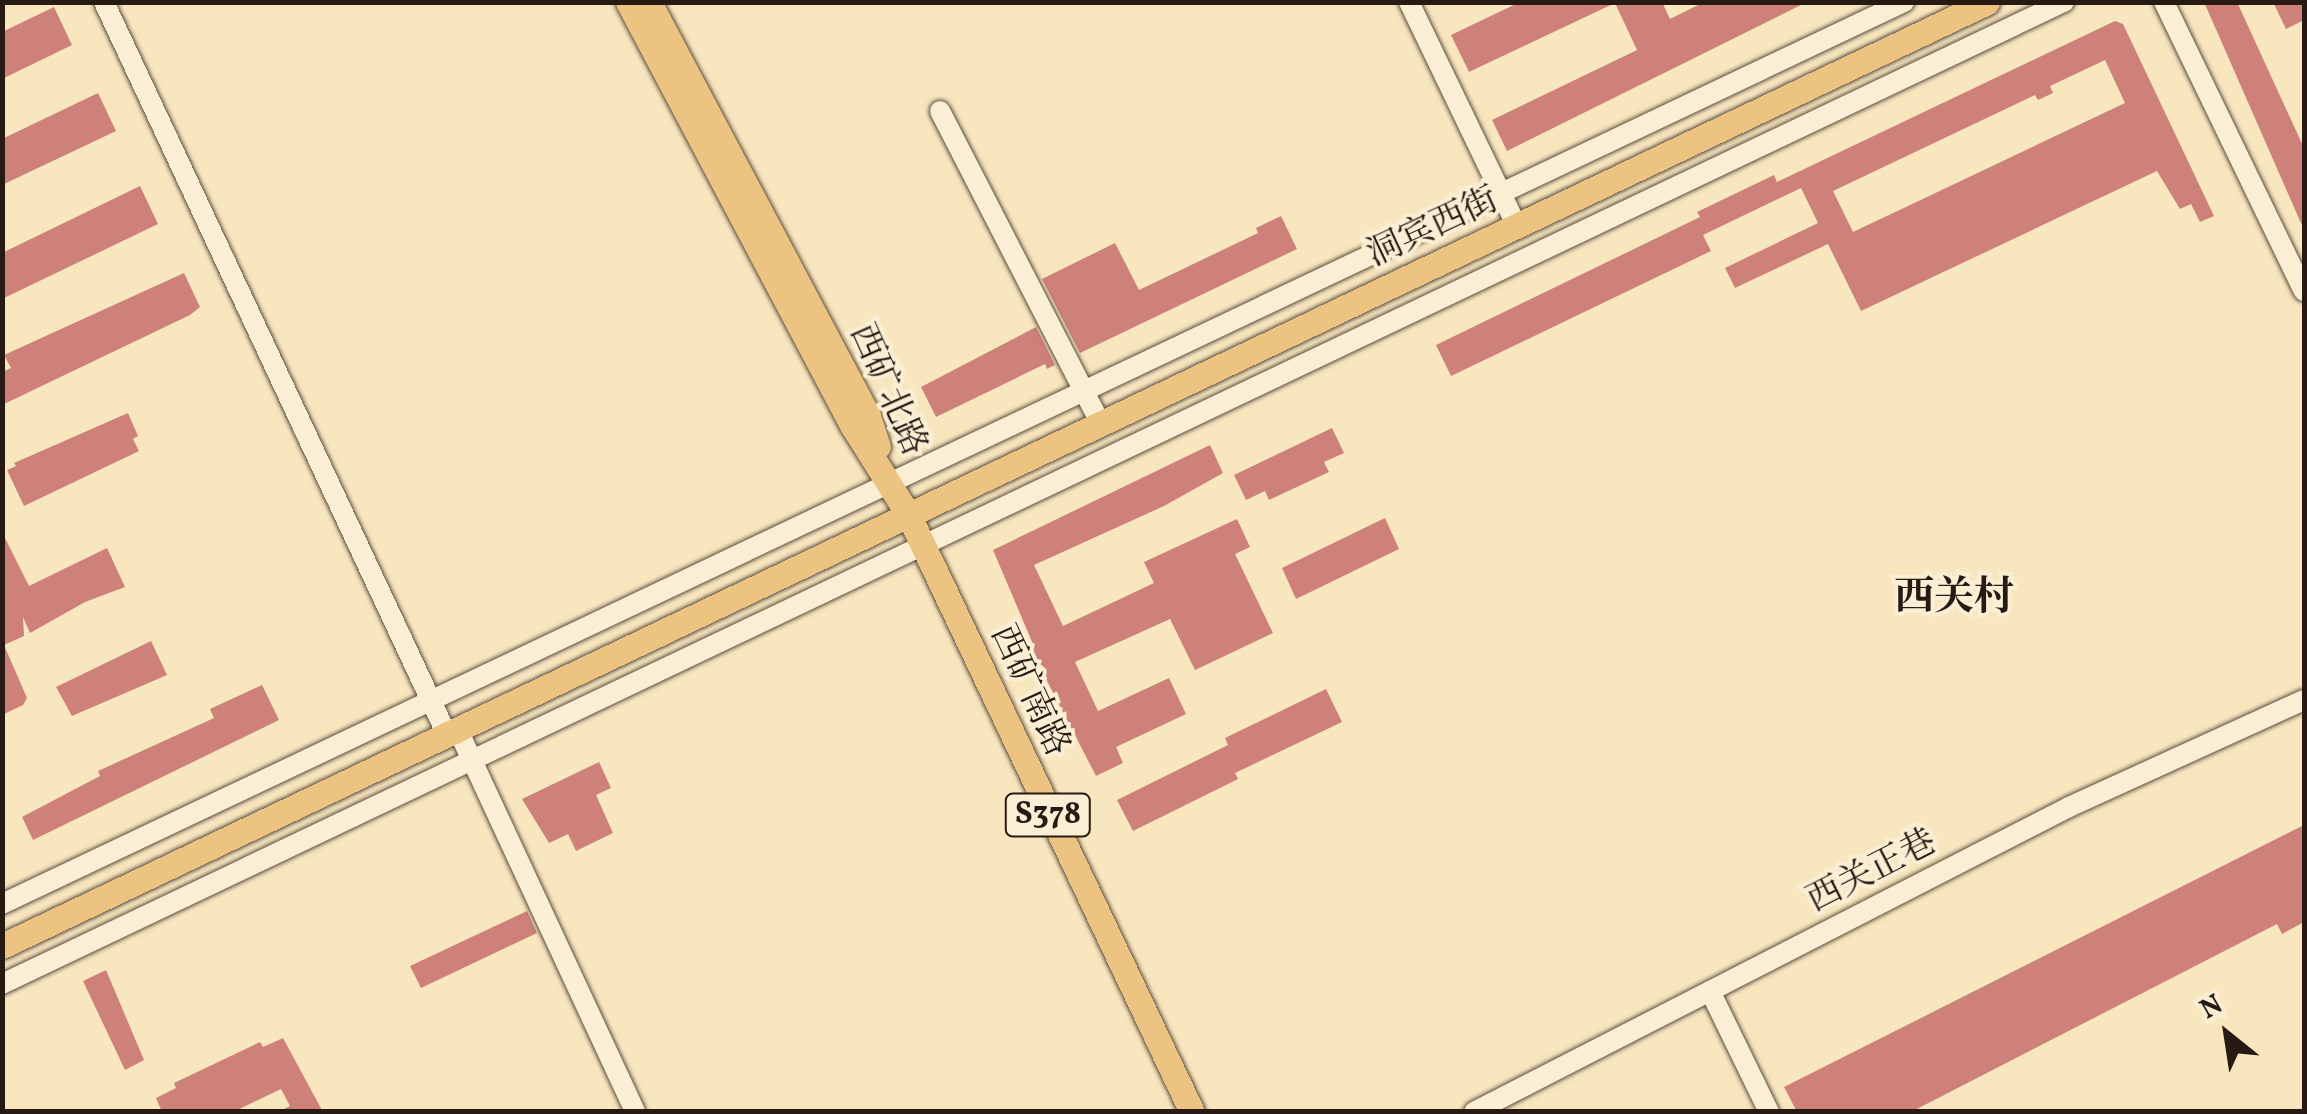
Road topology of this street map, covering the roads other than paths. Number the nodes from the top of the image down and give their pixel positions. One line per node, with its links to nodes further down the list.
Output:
1 (104, 2): 19 (street)
2 (628, 2): 15 (main road, 西矿北路)
3 (649, 2): 15 (main road, 西矿北路)
4 (1409, 2): 10 (street)
5 (1904, 2): 10 (street)
6 (1987, 2): 11 (main road, 洞宾西街)
7 (2064, 2): 17 (street)
8 (2164, 2): 12 (street)
9 (940, 111): 13 (street)
10 (1501, 194): 11 (street); 13 (street)
11 (1517, 226): 14 (main road, 洞宾西街)
12 (2304, 290)
13 (1084, 392): 14 (street); 15 (street)
14 (1101, 424): 16 (main road, 洞宾西街)
15 (892, 483): 16 (main road, 西矿南路); 19 (street)
16 (908, 516): 17 (main road, 西矿南路 / S378); 20 (main road, 洞宾西街)
17 (922, 546): 21 (street); 27 (main road, 西矿南路 / S378)
18 (2304, 700): 25 (street, 西关正巷)
19 (431, 702): 20 (street); 22 (street)
20 (452, 732): 21 (street); 23 (main road, 洞宾西街)
21 (473, 763): 24 (street); 26 (street)
22 (2, 904)
23 (2, 946)
24 (2, 984)
25 (1710, 991): 28 (street, 西关正巷); 29 (street)
26 (636, 1112)
27 (1192, 1112)
28 (1474, 1112)
29 (1768, 1112)

